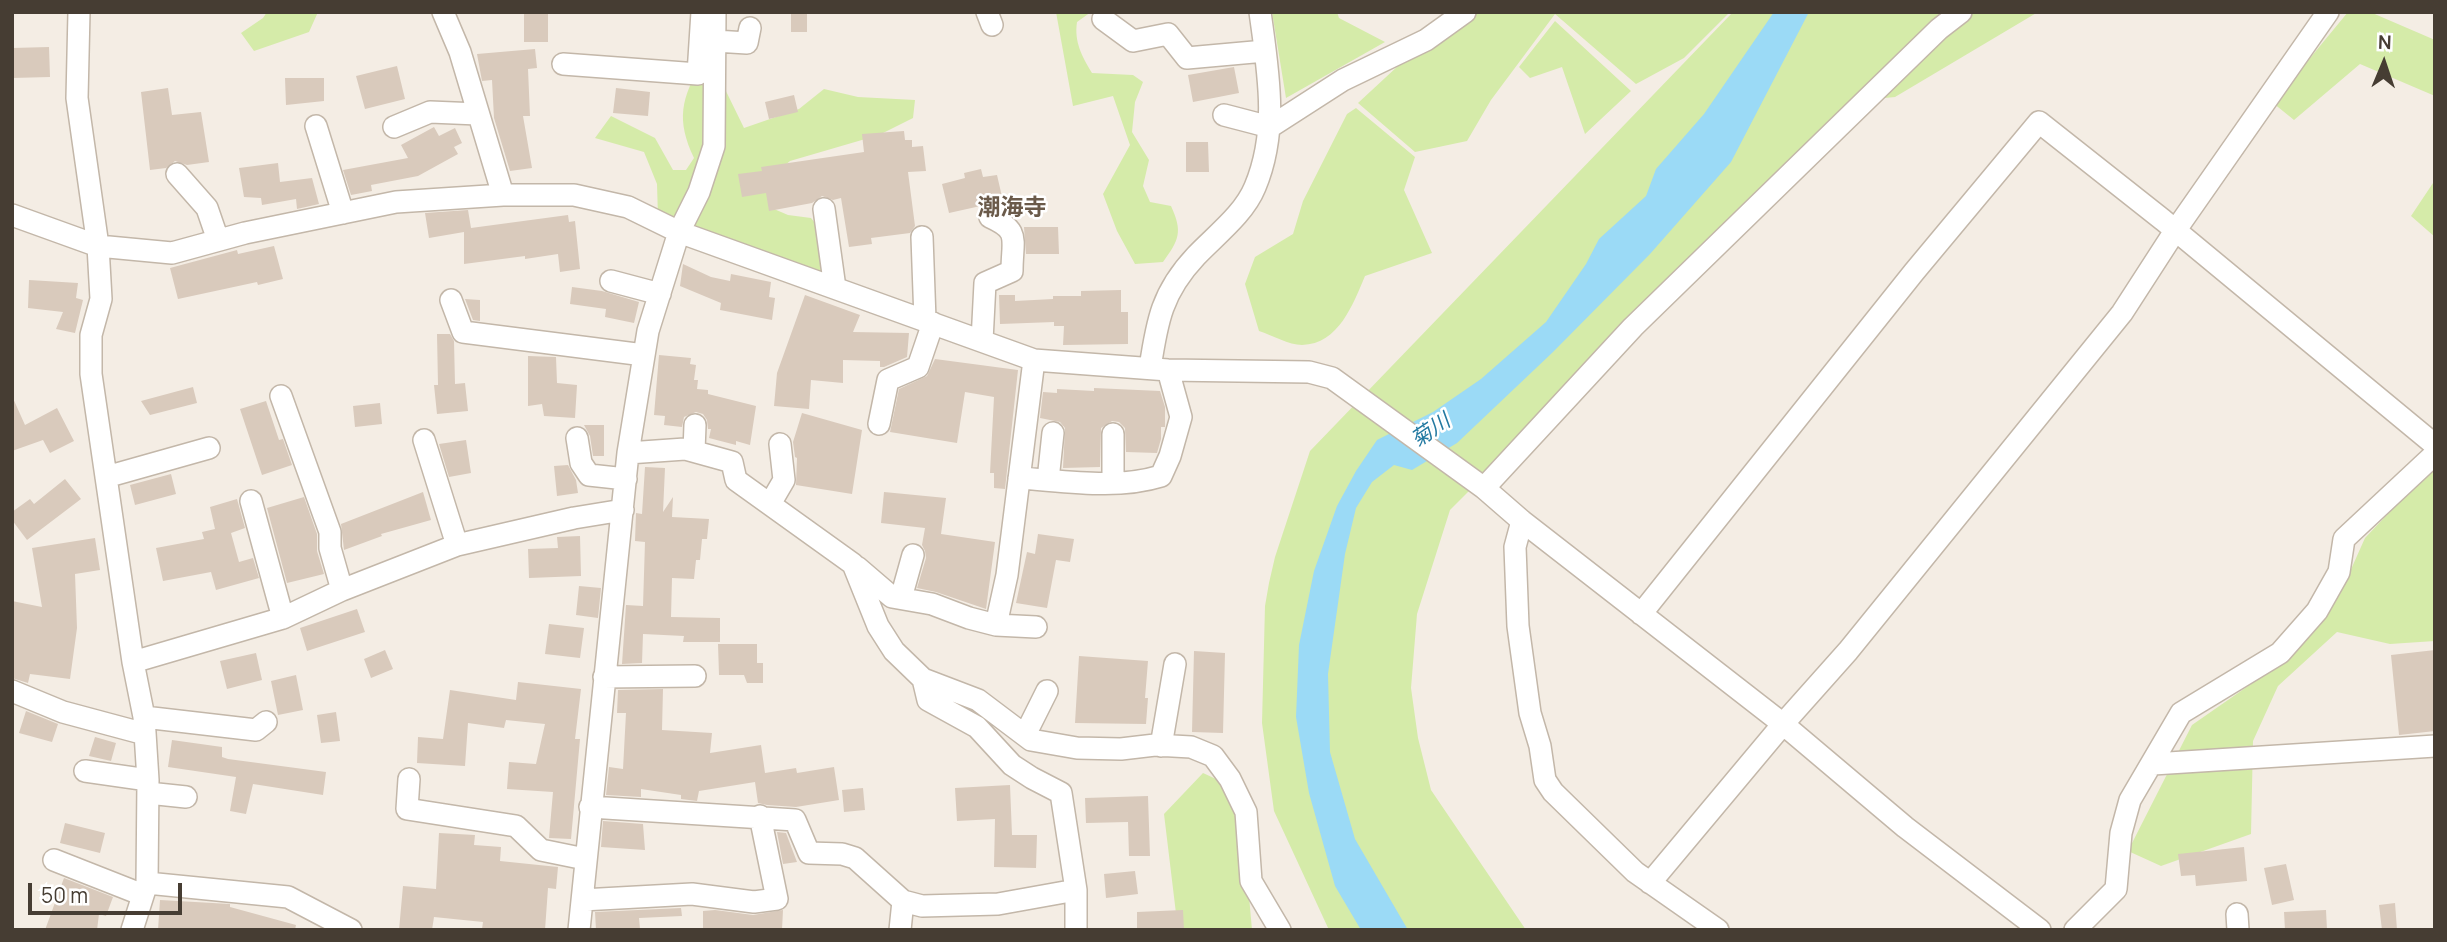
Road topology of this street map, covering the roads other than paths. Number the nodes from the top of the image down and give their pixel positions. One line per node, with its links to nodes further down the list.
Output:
1 (79, 12): 29 (street)
2 (443, 12): 14 (street)
3 (702, 12): 13 (street)
4 (715, 12): 11 (street)
5 (1260, 12): 12 (street)
6 (1465, 12): 18 (street)
7 (1961, 12): 57 (street)
8 (2328, 12): 25 (street)
9 (1103, 19): 12 (street)
10 (750, 28): 11 (street)
11 (715, 41): 26 (street)
12 (1265, 51): 18 (street)
13 (563, 64)
14 (478, 114): 17 (street); 20 (street)
15 (1224, 115): 18 (street)
16 (316, 126): 22 (street)
17 (394, 127)
18 (1270, 127): 38 (street)
19 (177, 174): 28 (street)
20 (503, 195): 22 (street); 26 (street)
21 (824, 209): 31 (street)
22 (342, 213): 28 (street)
23 (12, 215): 29 (street)
24 (990, 217): 35 (street)
25 (2175, 231): 47 (street); 67 (street); 79 (street)
26 (679, 232): 31 (street); 32 (street)
27 (922, 237): 34 (street)
28 (218, 240): 29 (street)
29 (98, 246): 52 (street)
30 (611, 281): 32 (street)
31 (835, 288): 34 (street)
32 (660, 294): 36 (street)
33 (452, 300): 36 (street)
34 (929, 322): 35 (street); 40 (street)
35 (982, 341): 37 (street)
36 (644, 355): 50 (street)
37 (1034, 360): 38 (street); 53 (street)
38 (1159, 369): 56 (street); 57 (street)
39 (281, 397): 65 (street)
40 (879, 424)
41 (695, 425): 49 (street)
42 (1053, 433): 55 (street)
43 (1113, 434): 56 (street)
44 (577, 438): 54 (street)
45 (424, 440): 62 (street)
46 (780, 444): 59 (street)
47 (2435, 445)
48 (209, 448): 52 (street)
49 (694, 452): 50 (street); 59 (street)
50 (628, 453): 54 (street)
51 (2435, 454): 84 (street)
52 (106, 477): 71 (street)
53 (1019, 478): 55 (street); 69 (street)
54 (626, 479): 60 (street)
55 (1048, 480): 56 (street)
56 (1112, 482)
57 (1480, 485): 61 (street)
58 (251, 502): 68 (street)
59 (770, 504): 64 (street)
60 (623, 510): 62 (street); 74 (street)
61 (1522, 521): 67 (street); 93 (street)
62 (457, 545): 65 (street)
63 (913, 555): 66 (street)
64 (852, 564): 66 (street); 75 (street)
65 (342, 590): 68 (street)
66 (901, 598): 69 (street)
67 (1641, 614): 79 (street)
68 (283, 618): 71 (street)
69 (996, 625): 70 (street)
70 (1036, 627)
71 (133, 662): 80 (street)
72 (1175, 664): 82 (street)
73 (695, 676): 74 (street)
74 (604, 677): 89 (street)
75 (923, 679): 81 (street); 95 (street)
76 (12, 691): 80 (street)
77 (1047, 691): 81 (street)
78 (267, 722): 80 (street)
79 (1783, 724): 93 (street); 105 (street)
80 (145, 726): 87 (street)
81 (1025, 735): 82 (street)
82 (1161, 746): 103 (street)
83 (2435, 746): 84 (street)
84 (2153, 764): 106 (street)
85 (85, 771): 87 (street)
86 (409, 779): 91 (street)
87 (148, 787): 88 (street); 94 (street)
88 (186, 797)
89 (590, 807): 90 (street); 91 (street)
90 (760, 816): 96 (street); 97 (street)
91 (585, 859): 96 (street)
92 (54, 860): 94 (street)
93 (1650, 883): 104 (street)
94 (145, 889): 98 (street); 99 (street)
95 (1076, 890): 97 (street); 102 (street)
96 (582, 900): 100 (street)
97 (903, 901): 101 (street)
98 (132, 930)
99 (351, 930)
100 (579, 930)
101 (900, 930)
102 (1076, 930)
103 (1280, 930)
104 (1718, 930)
105 (2040, 930)
106 (2075, 930)

